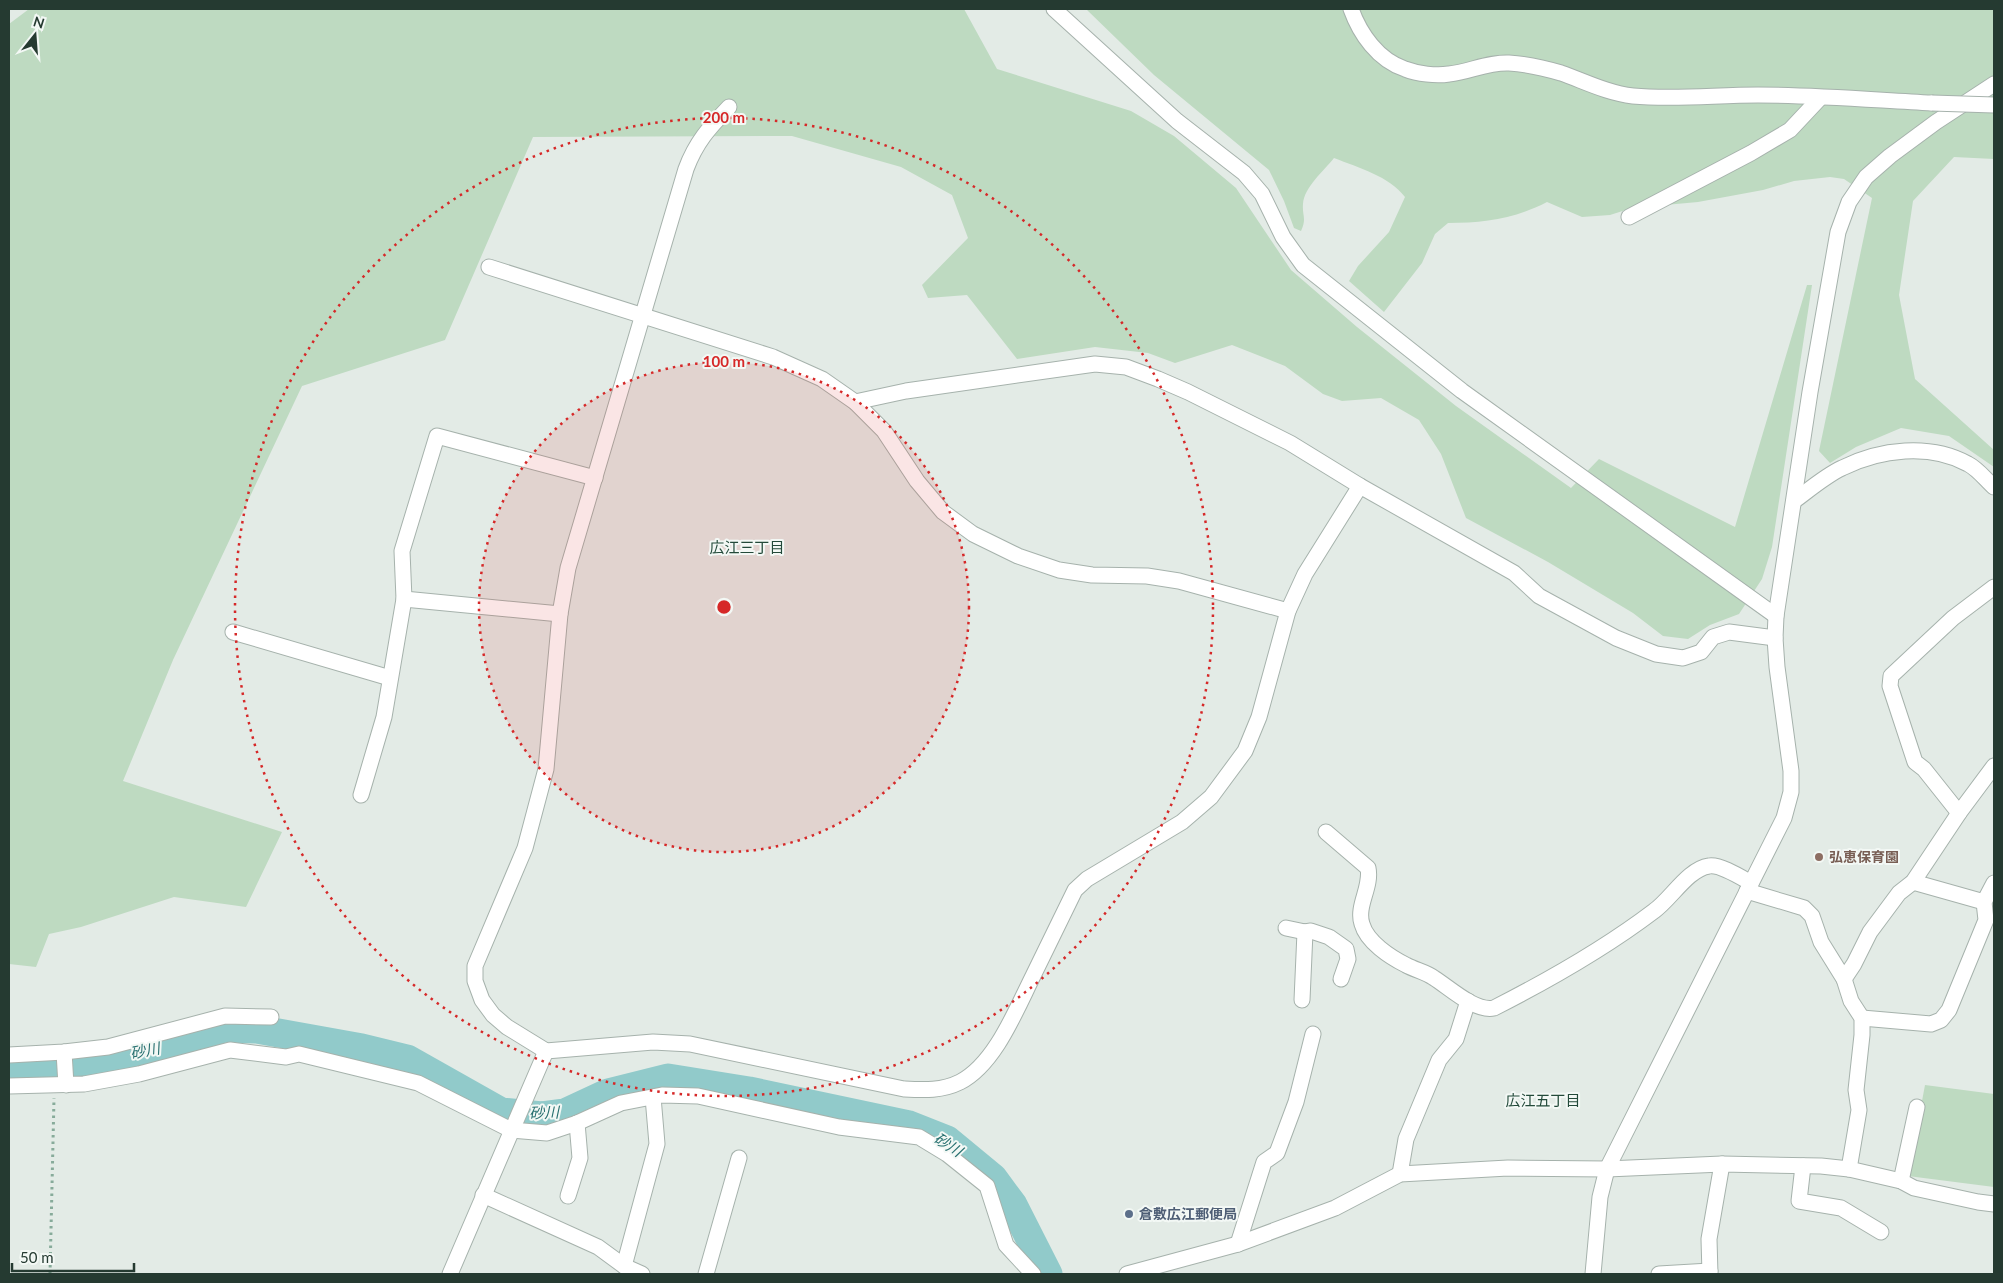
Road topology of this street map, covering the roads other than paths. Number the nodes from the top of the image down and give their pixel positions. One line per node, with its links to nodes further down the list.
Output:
1 (1054, 9): 19 (street)
2 (1352, 9): 4 (street)
3 (1994, 84): 14 (street)
4 (1820, 98): 5 (street, bridge); 7 (street)
5 (1994, 105)
6 (729, 108): 9 (street)
7 (1629, 217)
8 (489, 267): 9 (street)
9 (643, 316): 10 (street); 11 (street)
10 (855, 402): 12 (street); 17 (street)
11 (595, 478): 16 (street); 18 (street)
12 (1360, 486): 17 (street); 21 (street)
13 (1994, 487): 14 (street)
14 (1794, 500): 19 (street)
15 (1994, 587): 25 (street)
16 (404, 599): 18 (street); 22 (street)
17 (1288, 611): 42 (street)
18 (560, 614): 42 (street)
19 (1776, 616): 21 (street)
20 (233, 632): 22 (street)
21 (1775, 638): 29 (street)
22 (390, 678): 24 (street)
23 (1994, 766): 25 (street)
24 (360, 795)
25 (1959, 813): 27 (street)
26 (1326, 832): 33 (street)
27 (1913, 882): 30 (street); 36 (street)
28 (1994, 883): 30 (street)
29 (1749, 887): 36 (street); 38 (street); 54 (street)
30 (1984, 902): 40 (street)
31 (1286, 928): 32 (street)
32 (1304, 932): 34 (street); 37 (street)
33 (1369, 937): 34 (street); 38 (street)
34 (1346, 949): 35 (street)
35 (1341, 979)
36 (1844, 979): 40 (street)
37 (1302, 1000)
38 (1468, 1001): 56 (street)
39 (271, 1017): 43 (street)
40 (1862, 1018): 55 (street)
41 (1313, 1034): 62 (street)
42 (546, 1051): 50 (street)
43 (64, 1052): 44 (street); 45 (street)
44 (9, 1054)
45 (60, 1085): 46 (street); 50 (street)
46 (9, 1086)
47 (653, 1097): 49 (street); 63 (street); 68 (street)
48 (1917, 1107): 57 (street)
49 (576, 1123): 50 (street); 59 (street)
50 (511, 1130): 58 (street)
51 (739, 1158): 67 (street)
52 (1722, 1164): 53 (street); 54 (street); 64 (street)
53 (1803, 1166): 55 (street); 61 (street)
54 (1607, 1169): 56 (street); 70 (street)
55 (1849, 1169): 57 (street)
56 (1400, 1174): 62 (street)
57 (1901, 1181): 60 (street)
58 (483, 1195): 63 (street); 65 (street)
59 (568, 1196)
60 (1994, 1204)
61 (1881, 1232)
62 (1238, 1244): 69 (street)
63 (624, 1266): 66 (street)
64 (1710, 1273): 71 (street)
65 (450, 1274)
66 (642, 1274)
67 (706, 1274)
68 (1033, 1274)
69 (1127, 1274)
70 (1593, 1274)
71 (1659, 1274)

